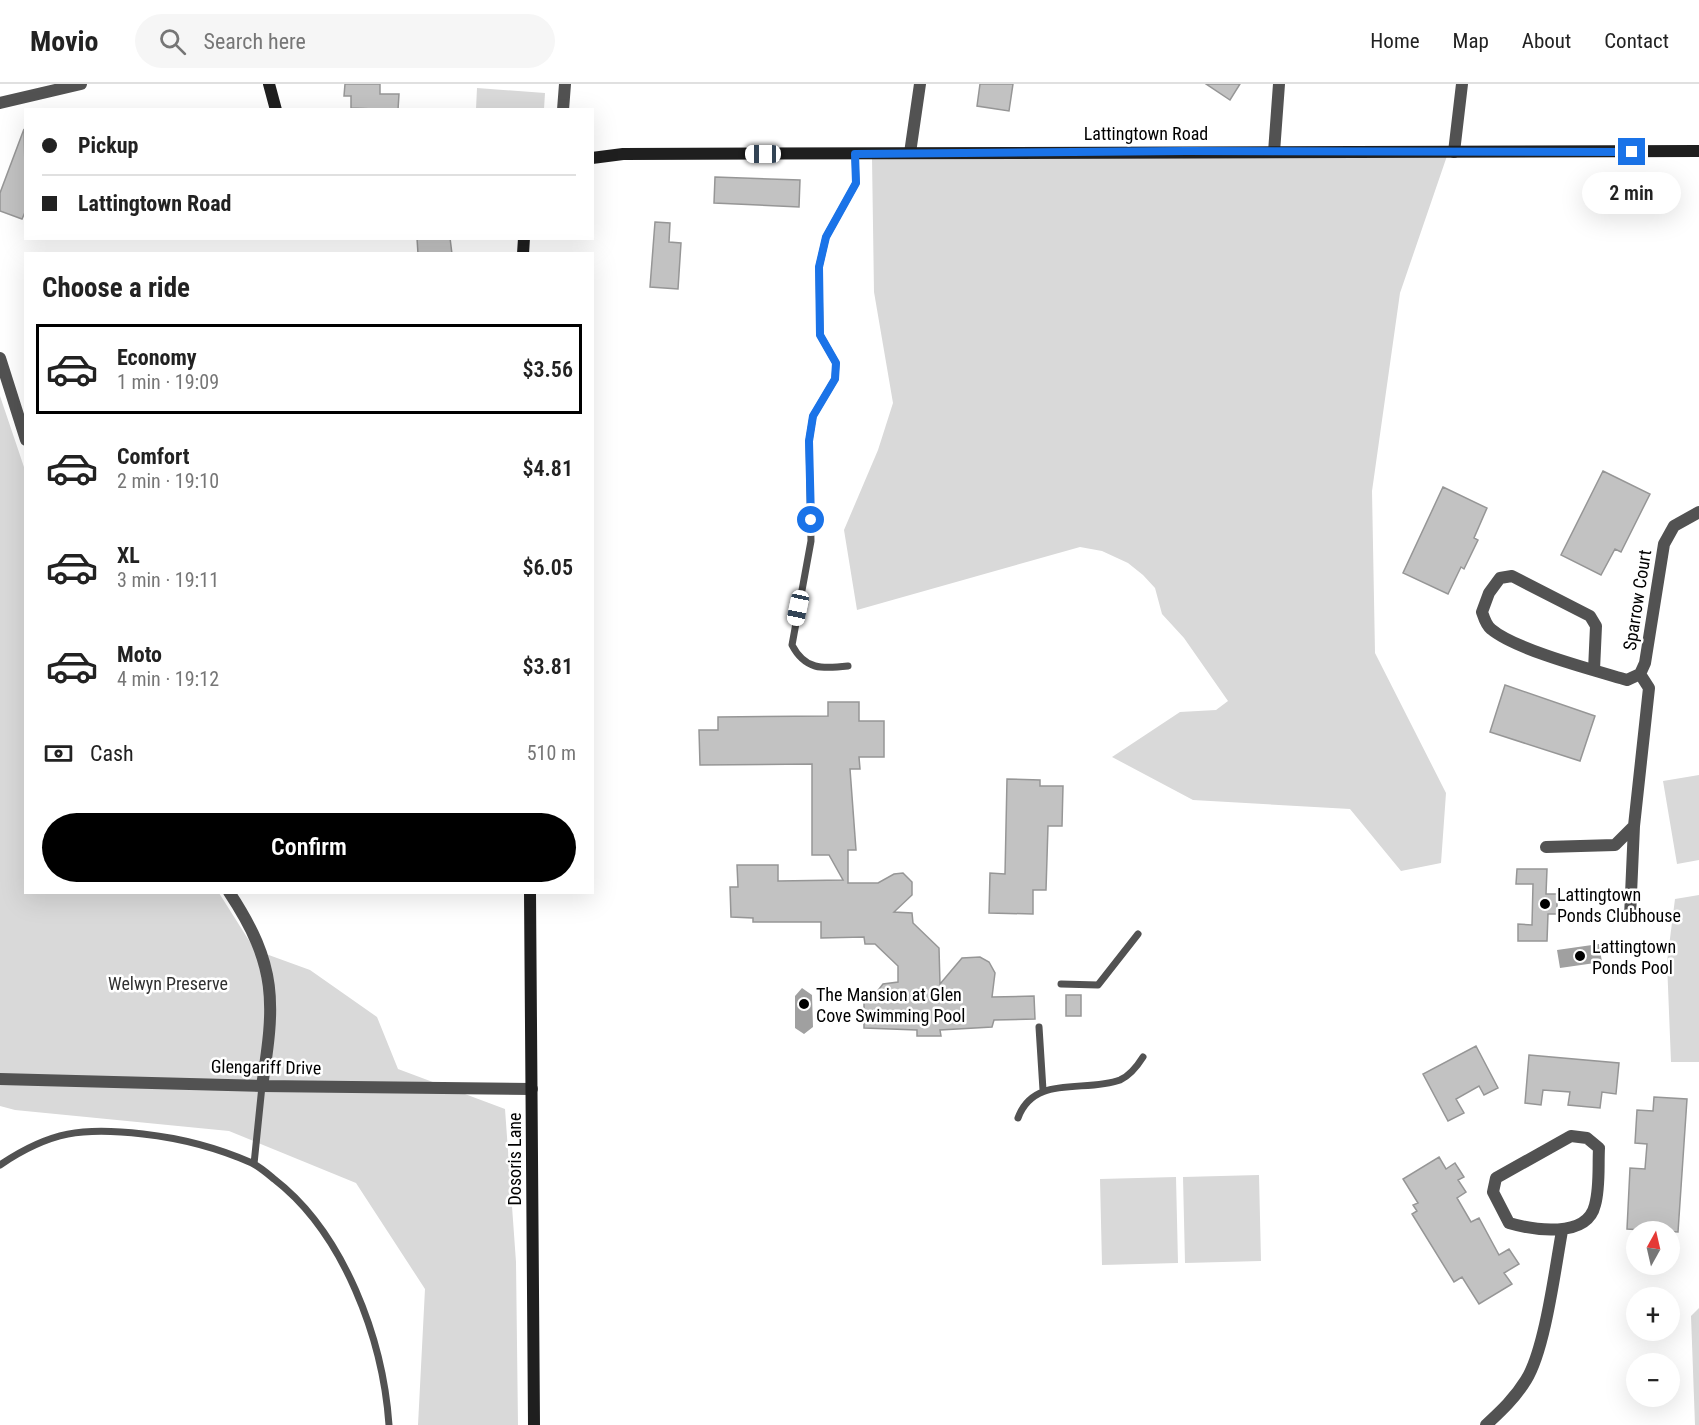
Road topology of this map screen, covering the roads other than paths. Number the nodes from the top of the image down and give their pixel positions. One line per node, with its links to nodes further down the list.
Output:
1 (81, 84): 7 (street)
2 (269, 84): 8 (street)
3 (564, 84): 9 (street)
4 (920, 84): 13 (street)
5 (1279, 84): 11 (street)
6 (1462, 84): 12 (street)
7 (0, 103)
8 (275, 108)
9 (563, 108)
10 (1699, 151): 12 (street, Lattingtown Road)
11 (1274, 152): 12 (street, Lattingtown Road); 13 (street, Lattingtown Road)
12 (1454, 152)
13 (910, 153): 14 (street, Lattingtown Road)
14 (855, 154): 15 (street, Lattingtown Road); 19 (lane)
15 (594, 158)
16 (0, 358): 17 (street)
17 (24, 434)
18 (1699, 512): 21 (street, Sparrow Court)
19 (848, 666)
20 (1594, 670): 20 (street, Sparrow Court); 21 (street, Sparrow Court)
21 (1640, 674): 22 (street, Sparrow Court)
22 (1634, 826): 23 (street); 26 (street, Sparrow Court)
23 (1546, 847)
24 (230, 894): 32 (street)
25 (530, 894): 33 (street, Dosoris Lane)
26 (1630, 917)
27 (1138, 934): 28 (lane)
28 (1061, 984)
29 (1039, 1027): 34 (lane)
30 (1143, 1058): 34 (lane)
31 (0, 1079): 32 (street, Glengariff Drive)
32 (262, 1086): 33 (street, Glengariff Drive); 36 (lane)
33 (531, 1089): 40 (street, Dosoris Lane)
34 (1043, 1090): 35 (lane)
35 (1018, 1118)
36 (254, 1164): 37 (lane); 39 (lane)
37 (0, 1165)
38 (1562, 1231): 38 (street); 41 (street)
39 (389, 1425)
40 (534, 1425)
41 (1486, 1425)

